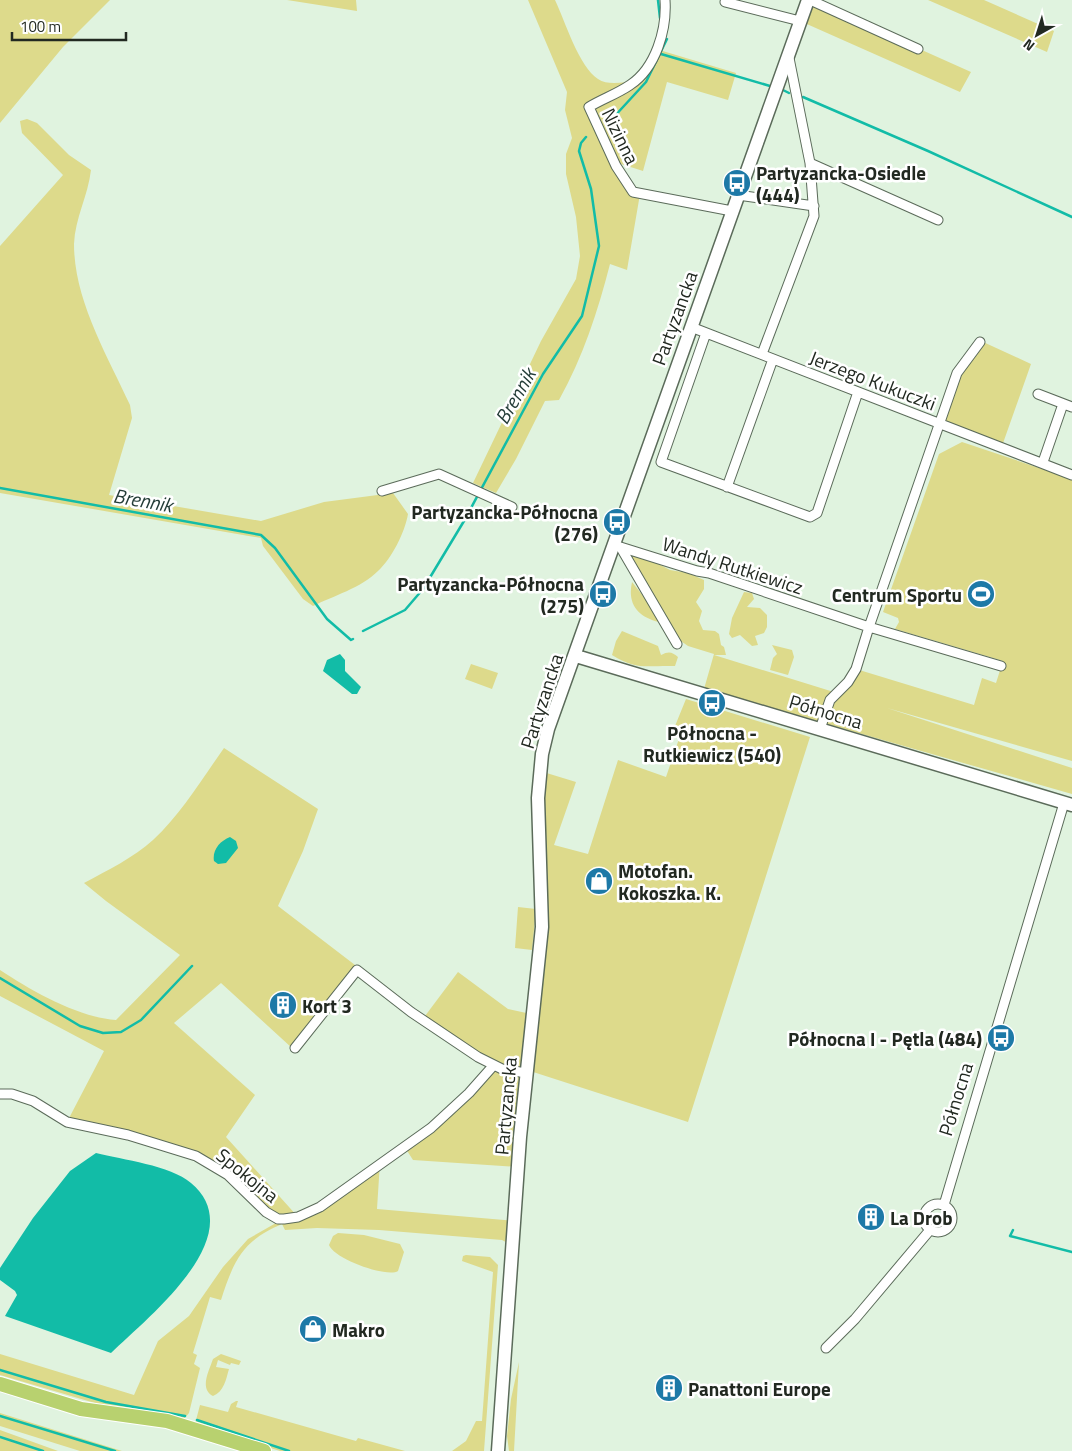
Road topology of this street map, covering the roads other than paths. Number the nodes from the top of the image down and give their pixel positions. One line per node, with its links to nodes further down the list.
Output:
1 (665, 0): 10 (street, Nizinna)
2 (809, 0): 4 (main road, Partyzancka); 5 (street)
3 (725, 2): 4 (street)
4 (800, 21): 6 (main road, Partyzancka)
5 (918, 49)
6 (788, 55): 7 (street); 8 (main road, Partyzancka)
7 (810, 163): 9 (street); 11 (street)
8 (738, 195): 9 (street); 10 (main road, Partyzancka)
9 (814, 206): 15 (street)
10 (732, 211): 12 (main road, Partyzancka)
11 (938, 220)
12 (691, 327): 13 (street, Jerzego Kukuczki); 27 (main road, Partyzancka)
13 (706, 333): 15 (street, Jerzego Kukuczki); 24 (street)
14 (980, 342): 21 (street)
15 (762, 354): 16 (street, Jerzego Kukuczki)
16 (773, 359): 17 (street, Jerzego Kukuczki); 24 (street)
17 (858, 392): 21 (street, Jerzego Kukuczki); 24 (street)
18 (1038, 394): 19 (street)
19 (1062, 404): 20 (street); 22 (street)
20 (1072, 408)
21 (940, 423): 22 (street, Jerzego Kukuczki); 28 (street)
22 (1043, 462): 23 (street, Jerzego Kukuczki)
23 (1072, 475)
24 (727, 486)
25 (382, 491): 26 (street)
26 (512, 508)
27 (618, 547): 28 (street, Wandy Rutkiewicz); 29 (street); 30 (main road, Partyzancka)
28 (869, 627): 31 (street, Wandy Rutkiewicz); 32 (street)
29 (677, 644)
30 (576, 656): 32 (main road, Północna); 36 (main road, Partyzancka)
31 (1001, 666)
32 (820, 729): 33 (main road, Północna)
33 (1068, 804): 38 (street, Północna)
34 (295, 1048): 35 (street)
35 (493, 1066): 36 (street); 37 (street, Spokojna)
36 (526, 1073): 43 (main road, Partyzancka)
37 (0, 1094)
38 (944, 1205): 39 (street); 39 (street)
39 (930, 1230): 40 (street)
40 (826, 1348)
41 (0, 1384): 42 (main road)
42 (264, 1451)
43 (498, 1451)

